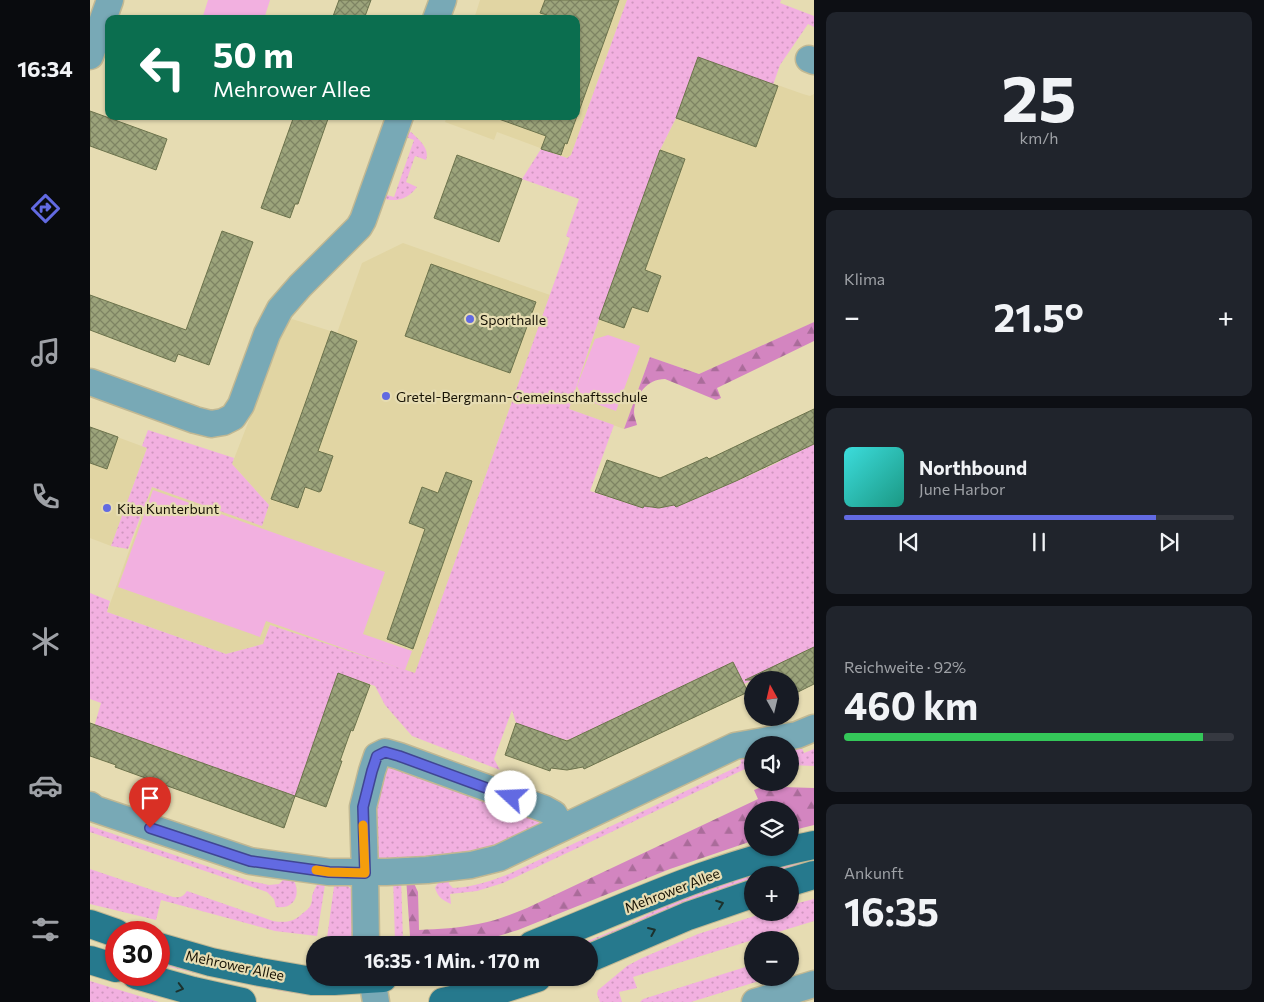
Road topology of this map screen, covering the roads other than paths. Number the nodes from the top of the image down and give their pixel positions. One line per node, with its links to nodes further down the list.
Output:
1 (110, 0): 4 (street)
2 (443, 0): 3 (street)
3 (437, 15)
4 (90, 56)
5 (399, 120): 6 (street)
6 (90, 382)
7 (814, 728): 9 (street)
8 (90, 805): 11 (street)
9 (561, 827): 11 (street); 11 (street)
10 (814, 845): 18 (main road, Mehrower Allee)
11 (365, 873): 17 (street)
12 (814, 875): 13 (main road)
13 (799, 879)
14 (744, 897): 20 (main road, one-way to 14)
15 (90, 924): 16 (main road)
16 (105, 929)
17 (366, 936)
18 (554, 936)
19 (170, 950): 23 (main road, Mehrower Allee)
20 (598, 955)
21 (90, 960): 22 (main road)
22 (105, 965)
23 (306, 980)
24 (814, 984): 27 (street)
25 (170, 985): 28 (main road, one-way to 28)
26 (512, 986): 29 (main road)
27 (789, 997): 30 (street)
28 (242, 1002)
29 (443, 1002)
30 (755, 1002)

